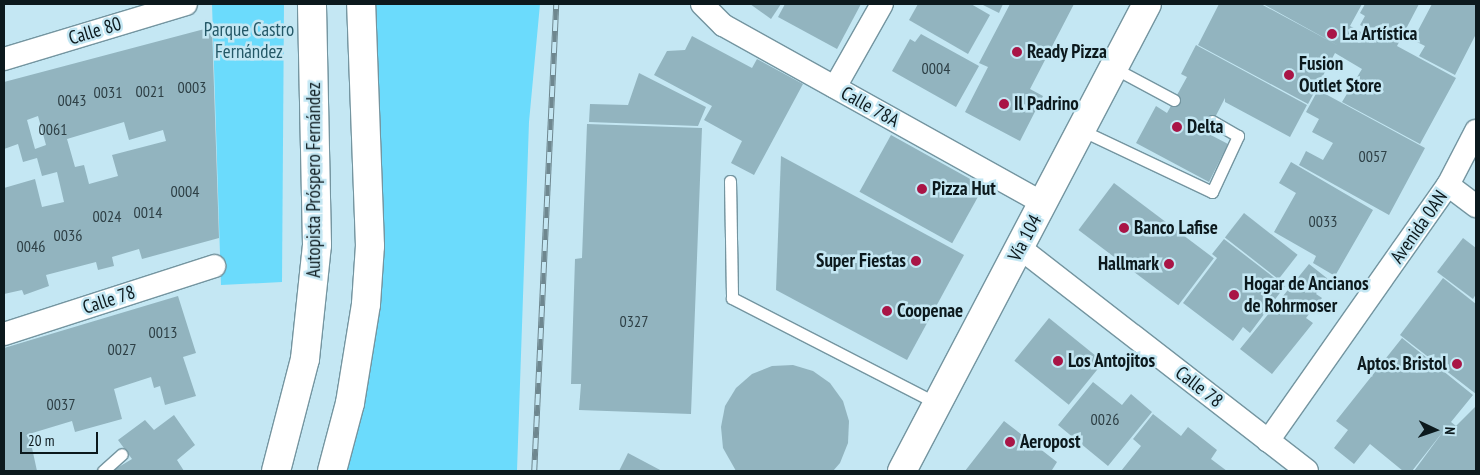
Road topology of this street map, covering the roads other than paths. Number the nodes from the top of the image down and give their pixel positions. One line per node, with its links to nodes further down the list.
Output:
1 (186, 4): 7 (street, Calle 80)
2 (312, 4): 25 (main road, Autopista Próspero Fernández)
3 (361, 4): 26 (main road)
4 (702, 4): 9 (street, Calle 78A)
5 (882, 4): 9 (street)
6 (1148, 4): 8 (main road, Vía 104)
7 (4, 59)
8 (1114, 68): 10 (lane); 12 (main road, Vía 104)
9 (835, 87): 16 (street, Calle 78A)
10 (1174, 100)
11 (1212, 121): 12 (lane)
12 (1081, 130): 16 (main road, Vía 104)
13 (1476, 131): 15 (street, Avenida 0AN)
14 (730, 181): 21 (lane)
15 (1448, 185): 17 (street); 22 (street, Avenida 0AN)
16 (1043, 203): 18 (main road, Vía 104)
17 (1476, 206)
18 (1020, 248): 21 (main road, Vía 104); 22 (street, Calle 78)
19 (214, 266): 20 (street, Calle 78)
20 (4, 334)
21 (938, 404): 27 (main road, Vía 104)
22 (1268, 441): 28 (street, Calle 78)
23 (122, 454): 24 (lane)
24 (103, 471)
25 (276, 471)
26 (332, 471)
27 (902, 471)
28 (1307, 471)

